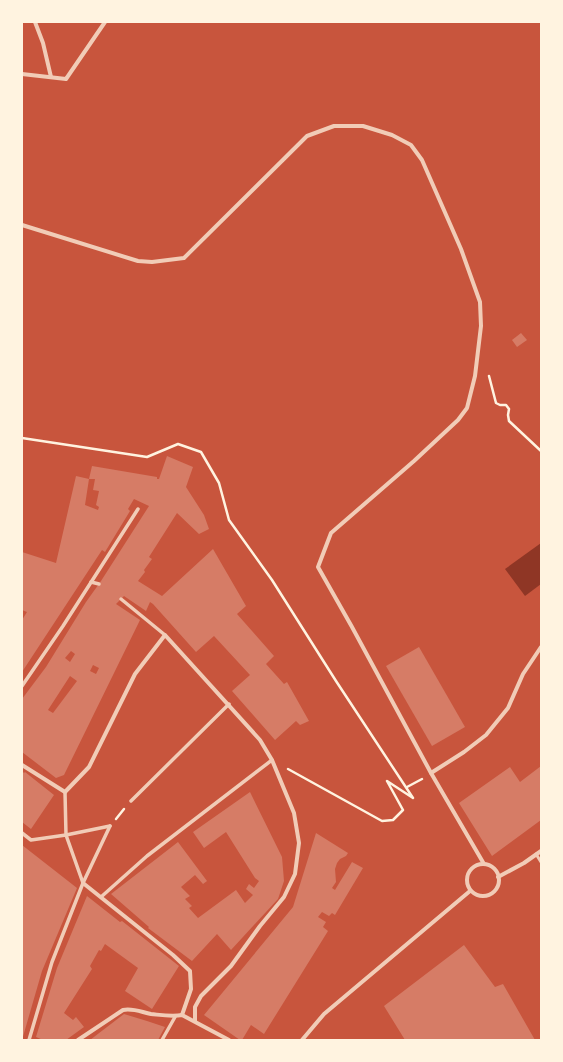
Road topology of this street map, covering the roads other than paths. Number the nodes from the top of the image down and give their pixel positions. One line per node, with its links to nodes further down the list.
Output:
1 (35, 22): 4 (street)
2 (104, 22): 4 (street)
3 (22, 74): 4 (street)
4 (51, 77)
5 (22, 225): 16 (street)
6 (138, 509): 7 (street)
7 (91, 582): 8 (street); 12 (street)
8 (98, 584)
9 (121, 599): 10 (street)
10 (166, 635): 13 (street); 17 (street)
11 (541, 646): 16 (street)
12 (22, 686)
13 (228, 704): 14 (street); 18 (street)
14 (272, 760): 28 (street); 31 (street)
15 (22, 765): 17 (street)
16 (432, 773): 24 (street)
17 (65, 792): 20 (street)
18 (131, 801)
19 (22, 833): 20 (street)
20 (66, 835): 26 (street); 26 (street)
21 (541, 850): 22 (street)
22 (536, 854): 23 (lane); 25 (street)
23 (541, 862)
24 (484, 864): 25 (street); 27 (street)
25 (498, 877): 27 (street)
26 (83, 883): 28 (street); 32 (street)
27 (470, 891): 36 (street)
28 (101, 897): 29 (street)
29 (182, 1015): 30 (street); 31 (street)
30 (175, 1016): 33 (street); 34 (street)
31 (195, 1021): 35 (street)
32 (29, 1040)
33 (78, 1040)
34 (162, 1040)
35 (229, 1040)
36 (302, 1040)

